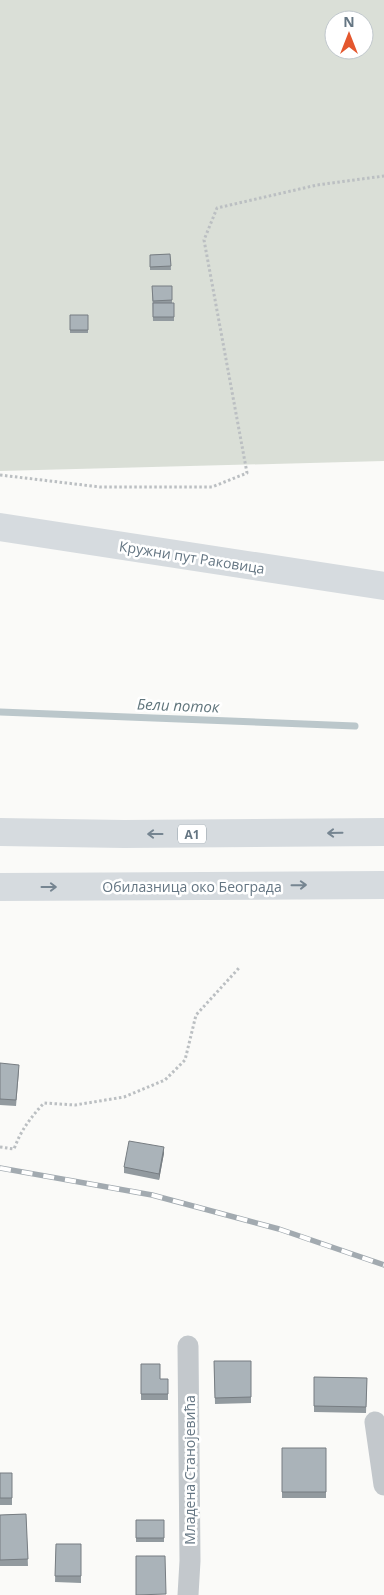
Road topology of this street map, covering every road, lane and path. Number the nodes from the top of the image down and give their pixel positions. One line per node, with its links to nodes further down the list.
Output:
1 (384, 176): 2 (path)
2 (0, 475)
3 (0, 527): 4 (main road, Кружни пут Раковица)
4 (384, 586)
5 (0, 832): 6 (main road, A1, one-way to 5)
6 (384, 832)
7 (384, 885): 8 (main road, Обилазница око Београда, one-way to 7)
8 (0, 887)
9 (239, 968): 10 (path)
10 (0, 1147)
11 (188, 1346): 14 (street, Младена Станојевића)
12 (375, 1422): 13 (street)
13 (384, 1485)
14 (188, 1595)

